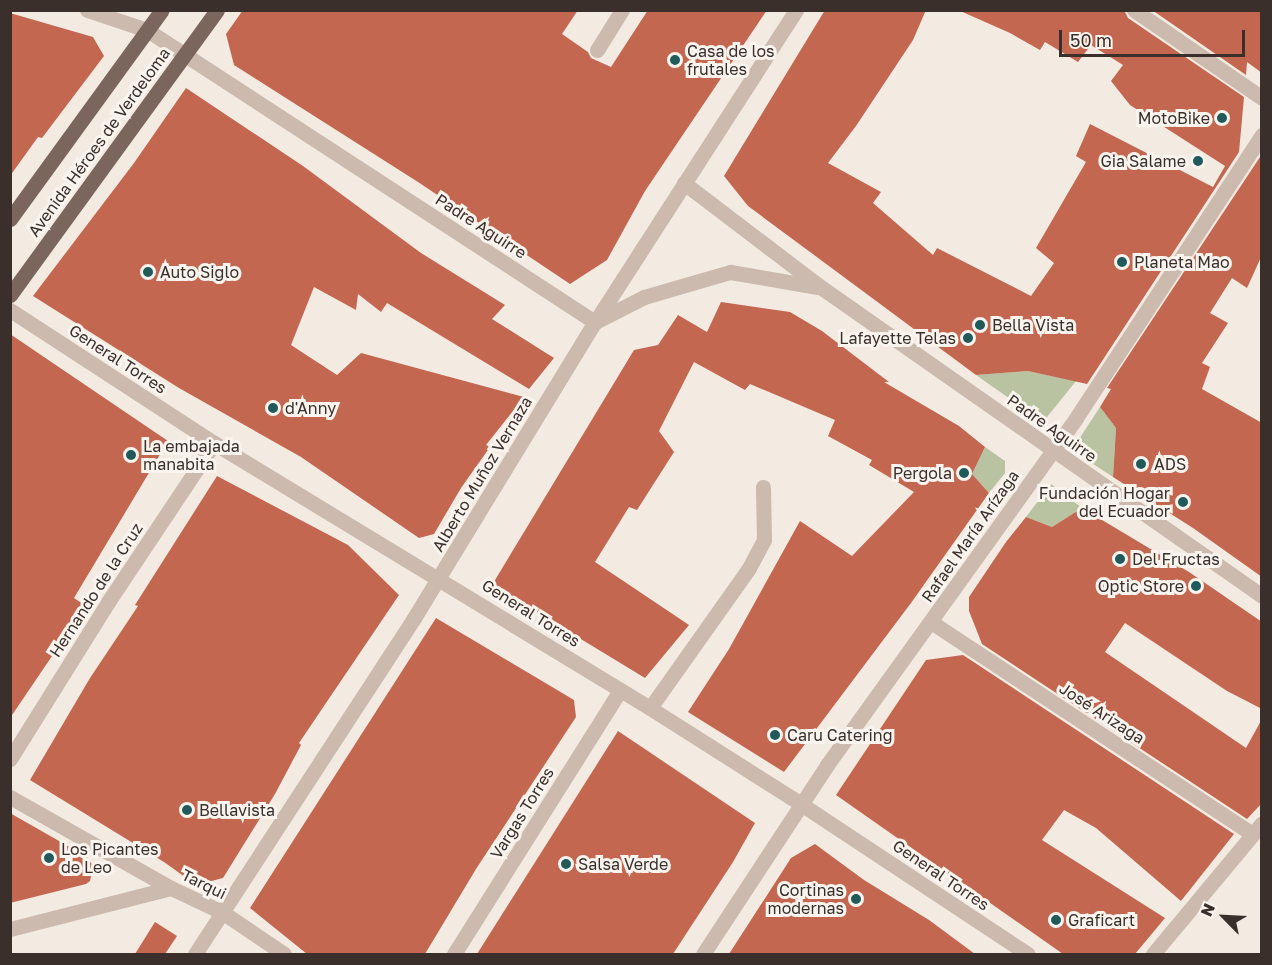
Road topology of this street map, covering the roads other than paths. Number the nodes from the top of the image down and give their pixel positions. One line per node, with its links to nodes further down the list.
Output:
1 (87, 10): 7 (street, Padre Aguirre)
2 (162, 10): 7 (main road, Avenida Héroes de Verdeloma)
3 (218, 10): 9 (main road, Avenida Héroes de Verdeloma)
4 (622, 10): 8 (street)
5 (795, 10): 12 (street, Alberto Muñoz Vernaza)
6 (1134, 10): 10 (street)
7 (147, 30): 9 (street, Padre Aguirre); 13 (main road, Avenida Héroes de Verdeloma)
8 (597, 50)
9 (185, 54): 15 (main road, Avenida Héroes de Verdeloma); 17 (street, Padre Aguirre)
10 (1262, 98)
11 (1262, 135): 19 (street, Rafael María Arízaga)
12 (684, 183): 14 (street, Padre Aguirre); 17 (street, Alberto Muñoz Vernaza)
13 (10, 219)
14 (822, 288): 17 (street, Padre Aguirre); 19 (street, Padre Aguirre)
15 (10, 295)
16 (10, 310): 18 (street, General Torres)
17 (595, 322): 21 (street, Alberto Muñoz Vernaza)
18 (214, 443): 21 (street, General Torres); 26 (street, Hernando de la Cruz)
19 (1053, 450): 22 (street, Padre Aguirre); 23 (street, Rafael María Arízaga)
20 (763, 487): 25 (street)
21 (440, 578): 24 (street, General Torres); 31 (street, Alberto Muñoz Vernaza)
22 (1262, 596)
23 (931, 622): 28 (street, Rafael María Arízaga); 29 (street, José Arizaga)
24 (620, 690): 25 (street, General Torres); 35 (street, Vargas Torres)
25 (650, 708): 28 (street, General Torres)
26 (10, 759)
27 (10, 797): 30 (street, Tarqui)
28 (801, 804): 36 (street, Rafael María Arízaga); 37 (street, General Torres)
29 (1257, 829): 38 (street)
30 (171, 888): 31 (street, Tarqui); 32 (street)
31 (222, 912): 33 (street, Alberto Muñoz Vernaza); 34 (street, Tarqui)
32 (10, 929)
33 (195, 954)
34 (284, 954)
35 (454, 954)
36 (703, 954)
37 (1028, 954)
38 (1153, 954)

